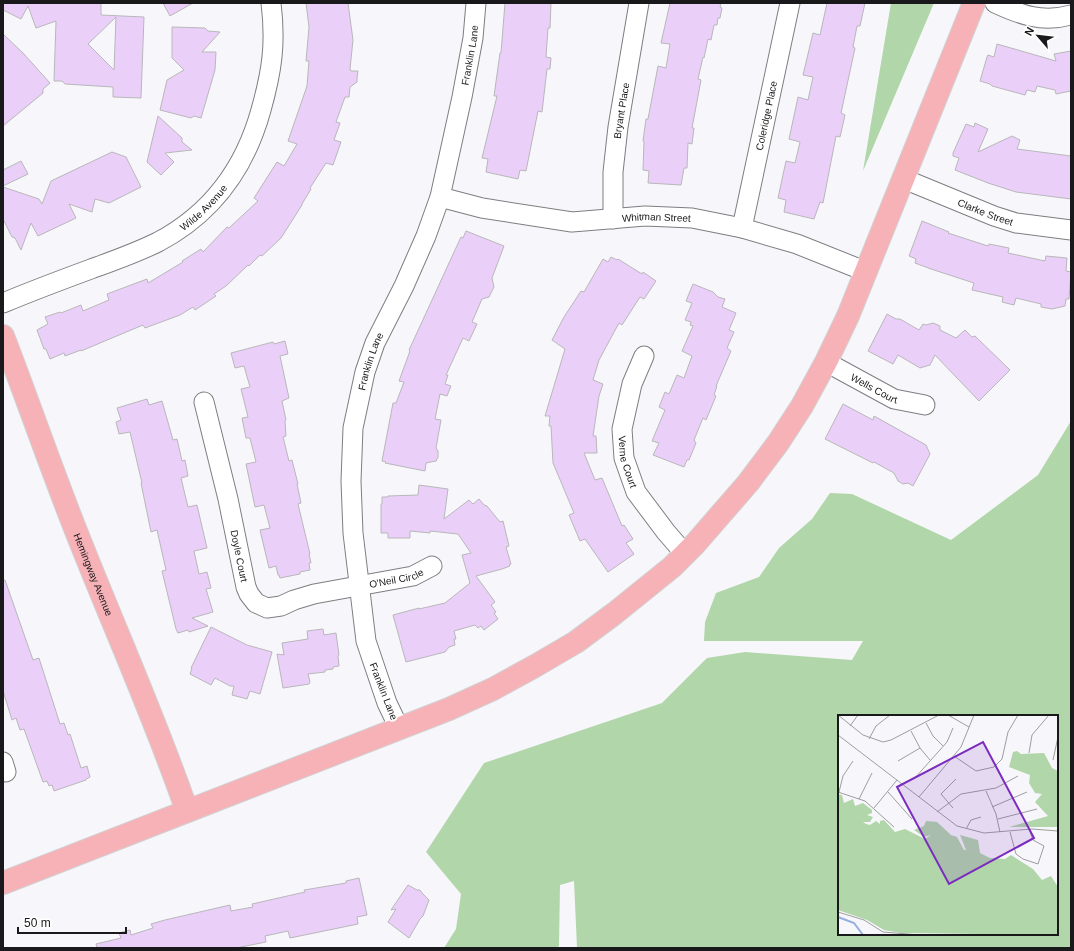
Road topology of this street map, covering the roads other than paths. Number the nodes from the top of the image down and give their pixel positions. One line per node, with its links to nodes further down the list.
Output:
1 (271, 3): 14 (street, Wilde Avenue)
2 (476, 3): 9 (street, Franklin Lane)
3 (639, 3): 10 (street, Bryant Place)
4 (790, 3): 11 (street, Coleridge Place)
5 (974, 3): 8 (main road)
6 (995, 3): 7 (street)
7 (1071, 16)
8 (904, 179): 12 (street, Clarke Street); 13 (main road)
9 (440, 198): 10 (street, Whitman Street); 22 (street, Franklin Lane)
10 (613, 219): 11 (street, Whitman Street)
11 (742, 228): 13 (street, Whitman Street)
12 (1071, 230)
13 (867, 272): 17 (main road)
14 (3, 303)
15 (3, 336): 24 (main road, Hemingway Avenue)
16 (644, 356): 20 (street, Verne Court)
17 (826, 362): 19 (street, Wells Court); 20 (main road)
18 (204, 402): 22 (street, Doyle Court)
19 (925, 405)
20 (685, 554): 23 (main road)
21 (432, 566): 22 (street, O'Neil Circle)
22 (359, 587): 23 (street, Franklin Lane)
23 (399, 728): 24 (main road)
24 (188, 811): 25 (main road)
25 (3, 883)

